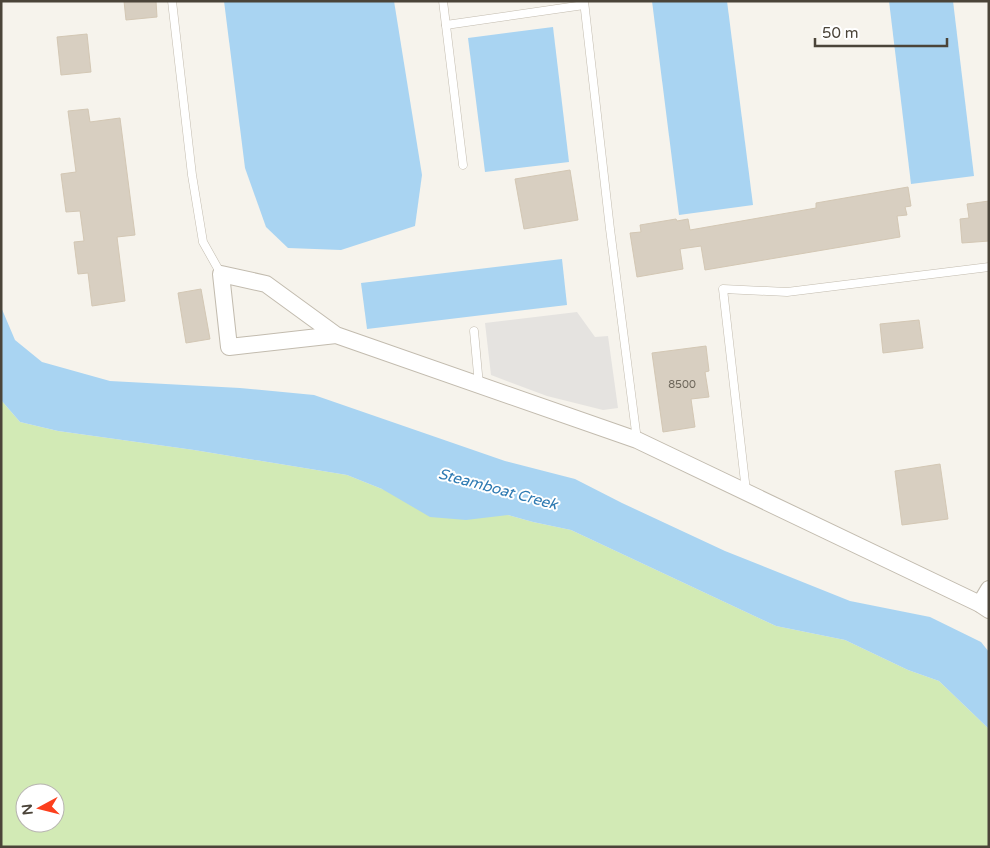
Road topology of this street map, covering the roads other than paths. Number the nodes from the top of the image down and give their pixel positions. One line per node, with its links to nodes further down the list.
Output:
1 (172, 1): 7 (lane)
2 (443, 1): 4 (lane)
3 (584, 3): 4 (lane); 11 (lane)
4 (446, 25): 5 (lane)
5 (463, 165)
6 (989, 267): 12 (lane)
7 (221, 274): 9 (street); 9 (street)
8 (474, 331): 10 (lane)
9 (336, 335): 10 (street)
10 (479, 385): 11 (street)
11 (637, 440): 12 (street)
12 (747, 493): 14 (street)
13 (989, 590): 14 (street)
14 (984, 607)

